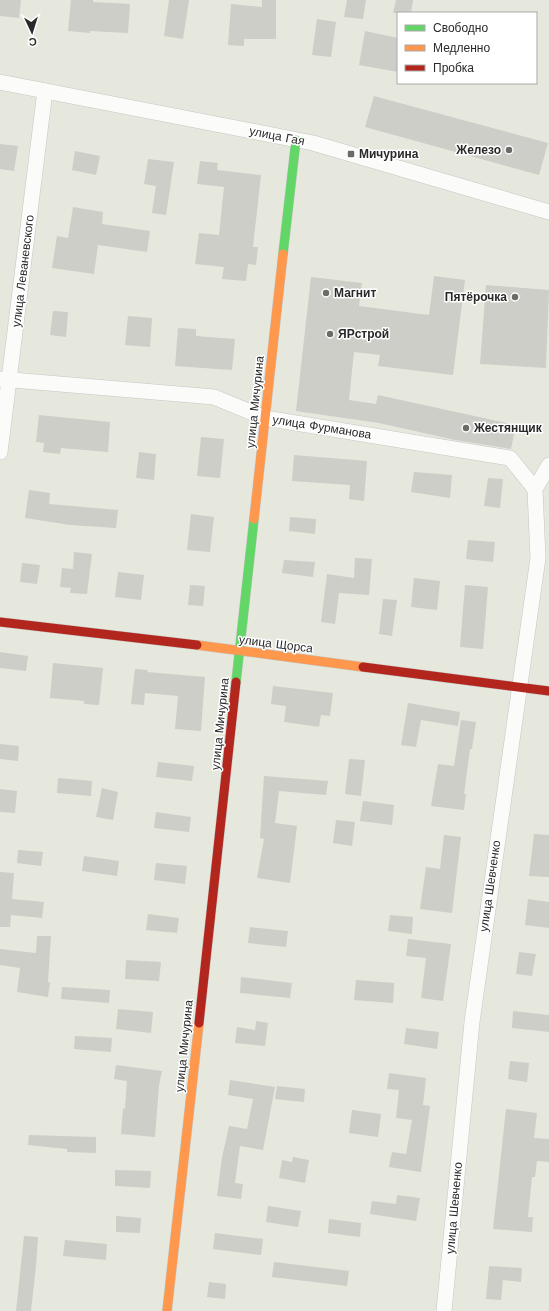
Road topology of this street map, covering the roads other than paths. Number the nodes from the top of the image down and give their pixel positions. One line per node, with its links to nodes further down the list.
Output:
1 (0, 82): 2 (street, улица Гая)
2 (45, 91): 3 (street, улица Гая); 5 (street, улица Леваневского)
3 (296, 140): 4 (street, улица Гая); 6 (street, улица Мичурина)
4 (549, 212)
5 (4, 379): 6 (street, улица Фурманова); 7 (street, улица Леваневского)
6 (265, 418): 9 (street, улица Фурманова); 11 (street, улица Мичурина)
7 (0, 452)
8 (549, 465): 9 (street)
9 (536, 489): 12 (street, улица Шевченко)
10 (0, 622): 11 (street, улица Щорса)
11 (240, 651): 12 (street, улица Щорса); 14 (street, улица Мичурина)
12 (518, 687): 13 (street, улица Щорса); 15 (street, улица Шевченко)
13 (549, 691)
14 (167, 1311)
15 (444, 1311)

